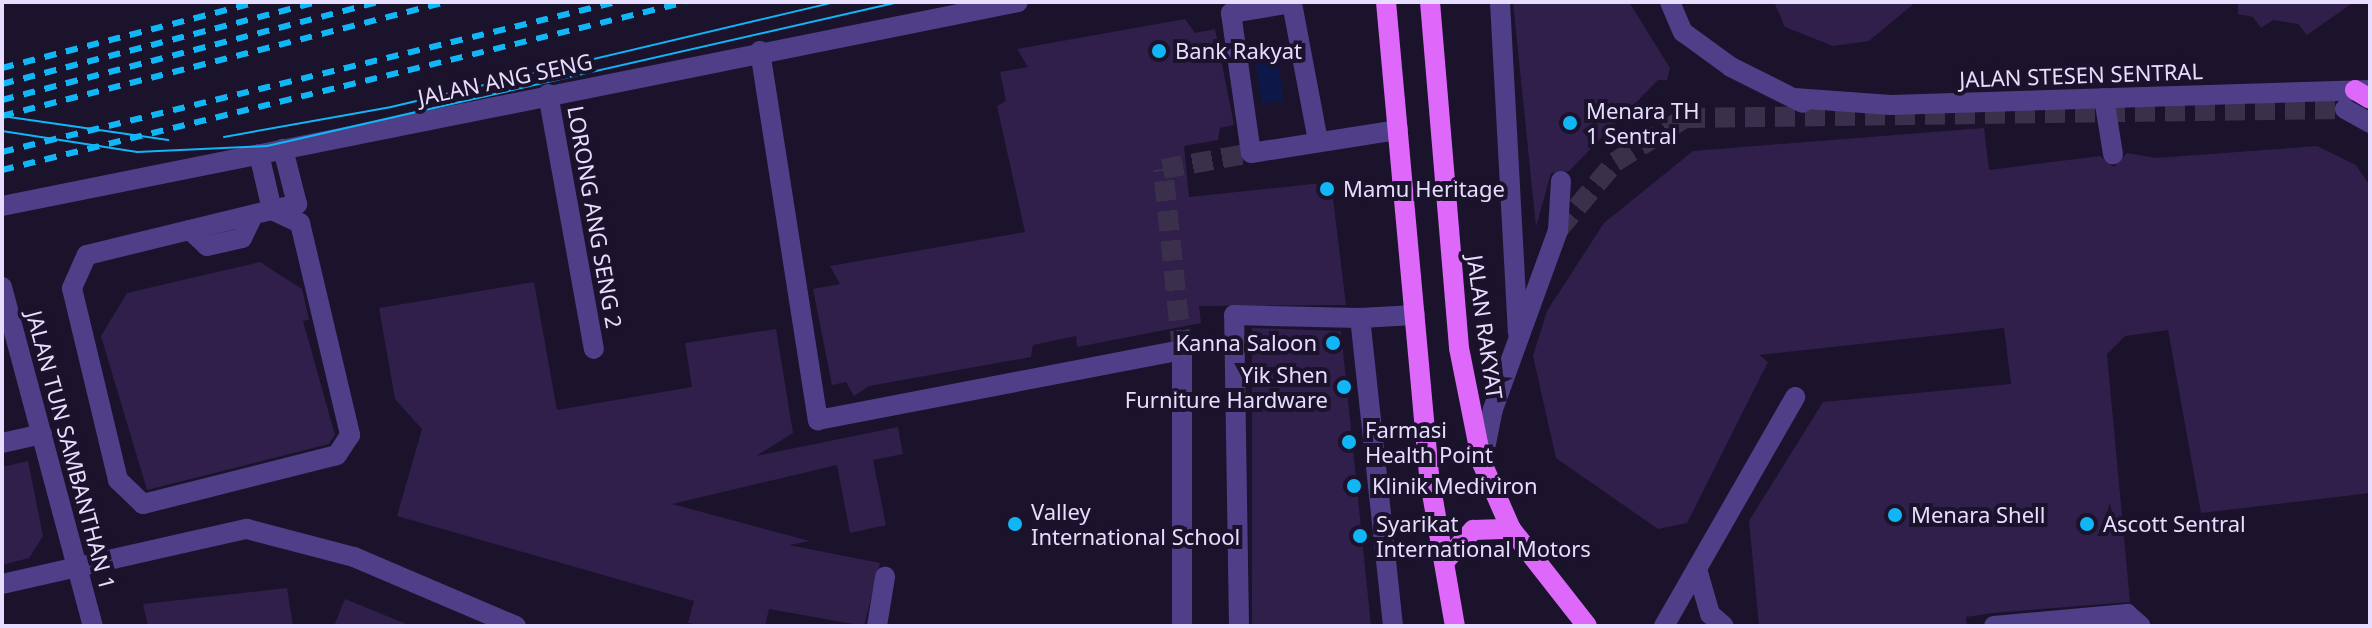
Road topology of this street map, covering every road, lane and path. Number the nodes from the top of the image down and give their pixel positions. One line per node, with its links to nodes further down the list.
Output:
1 (1018, 2): 6 (street, JALAN ANG SENG)
2 (1386, 2): 12 (main road)
3 (1430, 2): 28 (main road, JALAN RAKYAT)
4 (1500, 2): 23 (street)
5 (1670, 2): 9 (street, JALAN STESEN SENTRAL)
6 (760, 51): 8 (street, JALAN ANG SENG); 39 (street)
7 (2365, 93): 9 (street, JALAN STESEN SENTRAL)
8 (548, 94): 14 (street, JALAN ANG SENG); 24 (street, LORONG ANG SENG 2)
9 (2104, 98): 16 (street)
10 (2345, 109): 11 (street)
11 (2370, 123)
12 (1398, 130): 13 (street); 21 (main road)
13 (1318, 141): 13 (street)
14 (283, 149): 15 (street, JALAN ANG SENG); 19 (street)
15 (259, 154): 18 (street, JALAN ANG SENG); 19 (street)
16 (2113, 154)
17 (1561, 181): 23 (street)
18 (2, 206)
19 (262, 212): 19 (street)
20 (2, 287): 26 (street, JALAN TUN SAMBANTHAN 1)
21 (1415, 315): 22 (street); 30 (main road)
22 (1360, 318): 40 (street); 41 (street)
23 (1518, 333): 28 (street)
24 (594, 349)
25 (1795, 397): 32 (street)
26 (42, 434): 27 (street); 31 (street, JALAN TUN SAMBANTHAN 1)
27 (2, 443)
28 (1482, 463): 29 (main road, JALAN RAKYAT)
29 (1511, 529): 30 (main road); 35 (main road, JALAN RAKYAT)
30 (1445, 561): 42 (main road)
31 (76, 563): 34 (street); 36 (street, JALAN TUN SAMBANTHAN 1); 37 (street)
32 (1697, 569): 45 (street); 46 (street)
33 (885, 577): 38 (street)
34 (2, 584)
35 (1565, 606): 43 (main road); 44 (main road, JALAN RAKYAT)
36 (93, 626)
37 (516, 626)
38 (877, 626)
39 (1182, 626)
40 (1239, 626)
41 (1393, 626)
42 (1455, 626)
43 (1577, 626)
44 (1587, 626)
45 (1664, 626)
46 (1724, 626)
47 (1994, 626): 48 (street)
48 (2141, 626)

